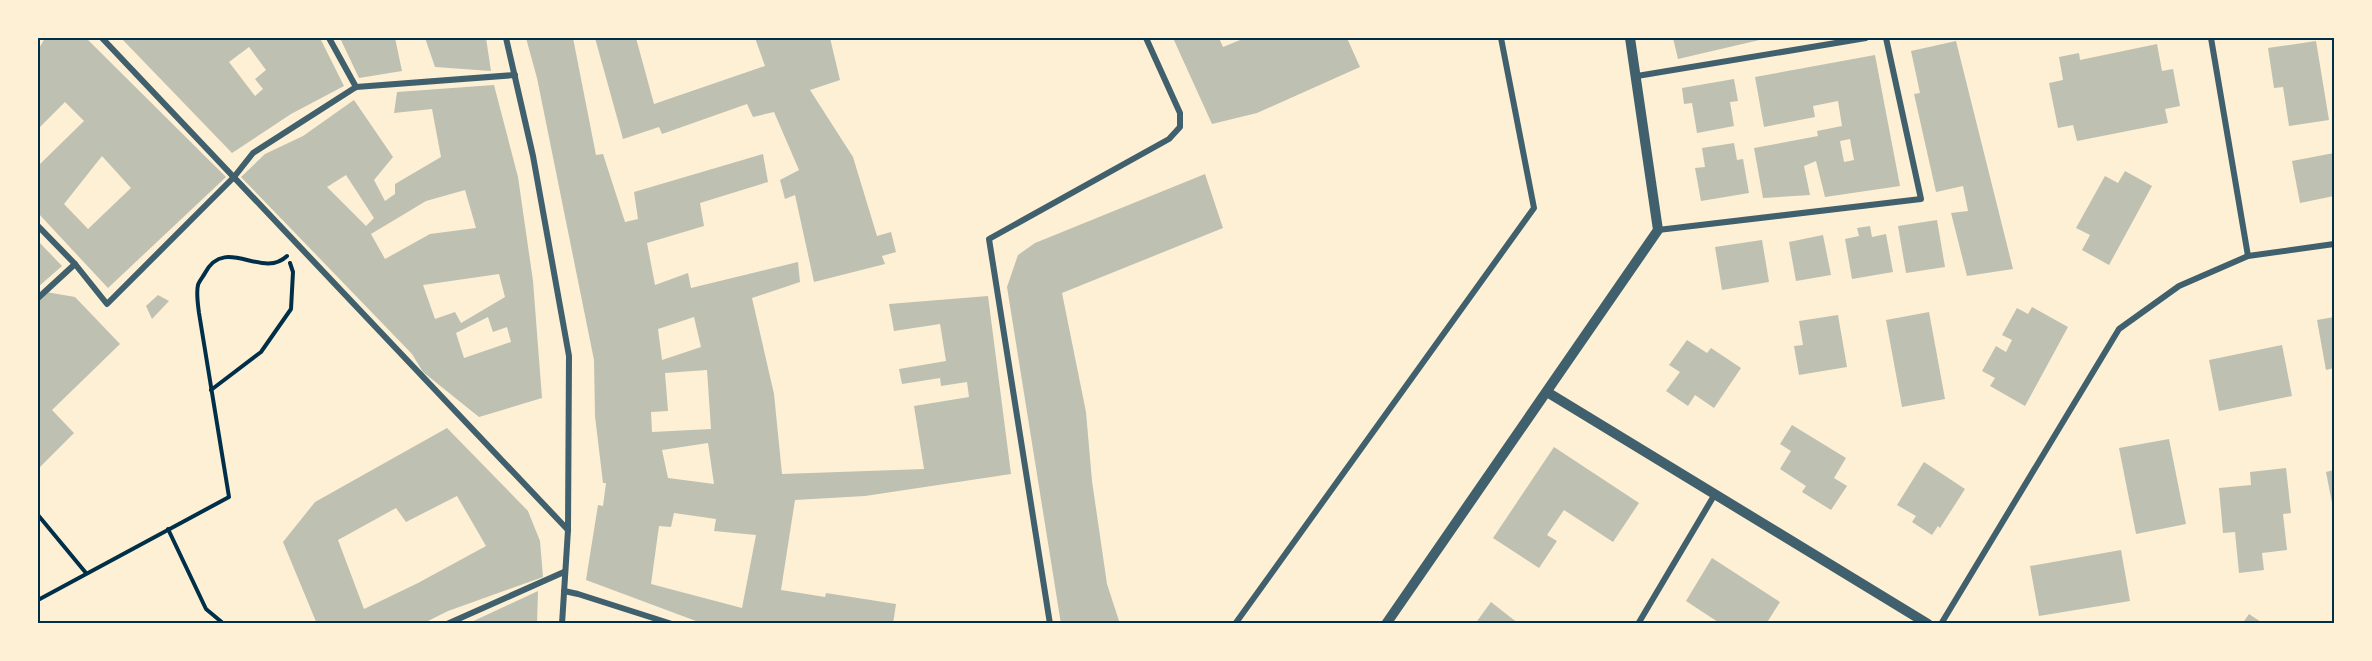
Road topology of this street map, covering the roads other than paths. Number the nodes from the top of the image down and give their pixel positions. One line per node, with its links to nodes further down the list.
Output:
1 (102, 38): 13 (street)
2 (329, 38): 12 (street)
3 (506, 38): 10 (street)
4 (1146, 38): 28 (street)
5 (1501, 38): 29 (street)
6 (1630, 38): 11 (street)
7 (1866, 38): 11 (street)
8 (1886, 38): 15 (street)
9 (2211, 38): 17 (street)
10 (515, 75): 12 (street); 22 (street)
11 (1637, 76): 15 (street)
12 (356, 87): 13 (street)
13 (234, 177): 18 (street); 22 (street)
14 (38, 226): 18 (street)
15 (1658, 230): 20 (street)
16 (2334, 244): 17 (street)
17 (2248, 256): 33 (street)
18 (75, 264): 19 (street)
19 (38, 298)
20 (1546, 392): 21 (street); 30 (street)
21 (1715, 494): 31 (street); 32 (street)
22 (568, 530): 23 (street)
23 (564, 572): 24 (street); 25 (street)
24 (564, 591): 26 (street); 27 (street)
25 (447, 624)
26 (562, 624)
27 (672, 624)
28 (1050, 624)
29 (1235, 624)
30 (1386, 624)
31 (1638, 624)
32 (1928, 624)
33 (1941, 624)

